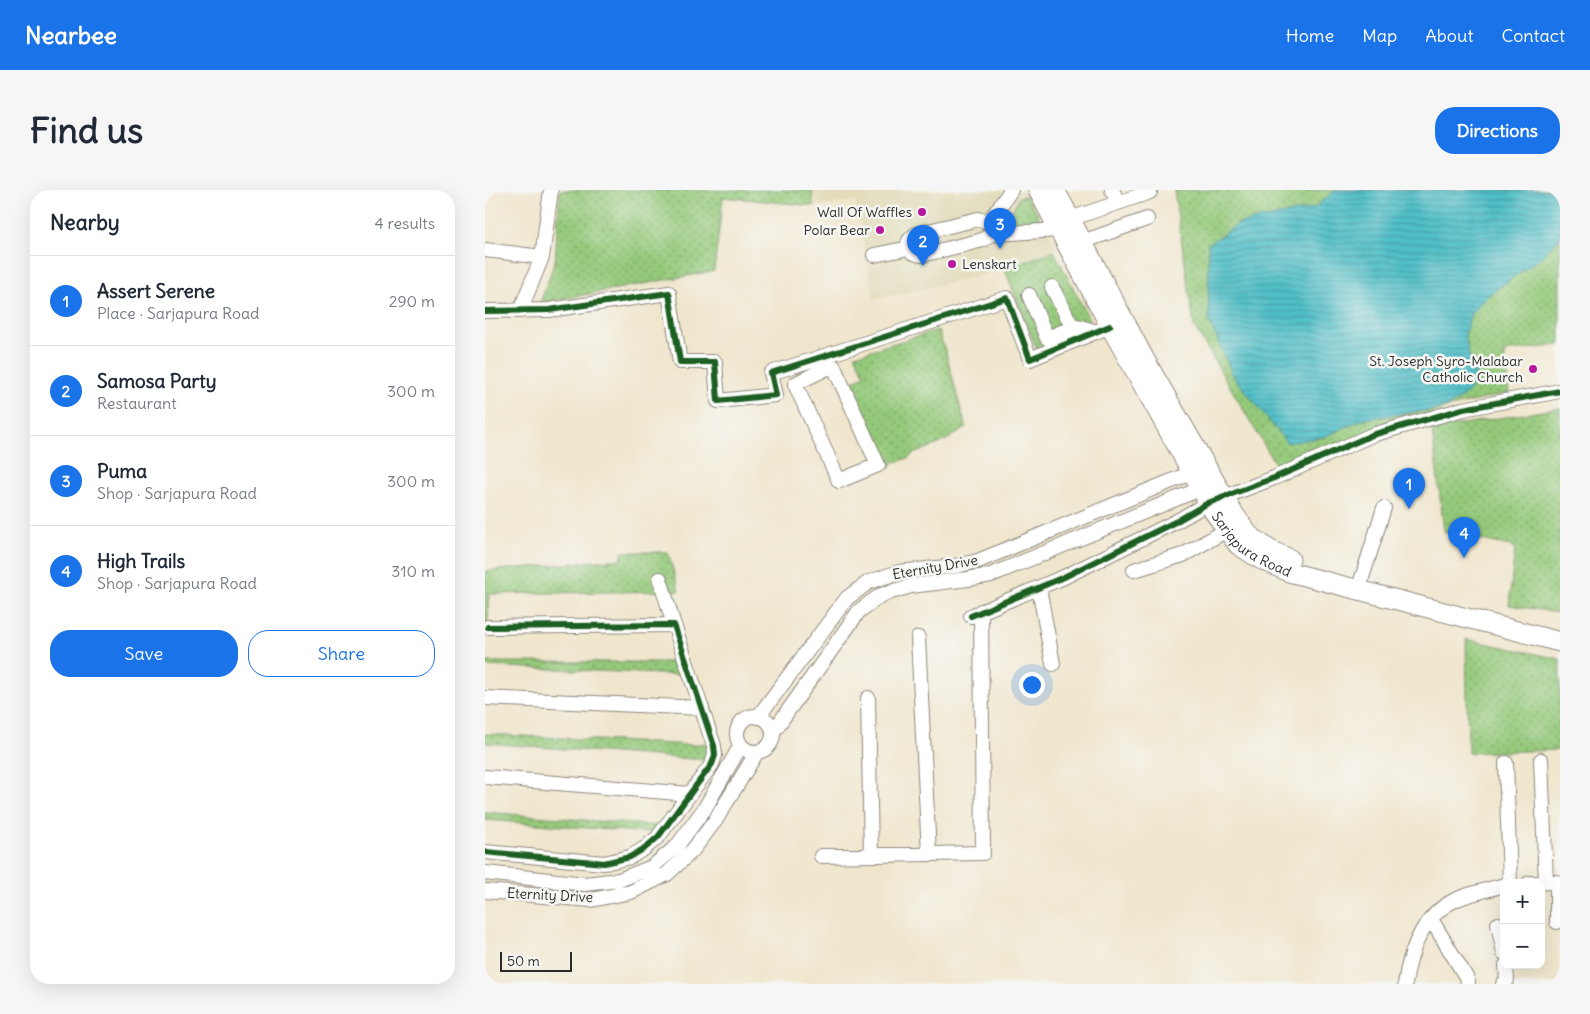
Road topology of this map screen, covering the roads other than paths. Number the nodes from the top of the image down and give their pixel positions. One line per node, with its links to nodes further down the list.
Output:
1 (551, 190): 13 (street)
2 (1011, 190): 10 (street)
3 (1038, 190): 8 (main road, Sarjapura Road)
4 (1055, 190): 8 (main road, Sarjapura Road)
5 (1150, 192): 6 (street)
6 (1115, 196): 8 (street)
7 (1147, 219): 9 (street)
8 (1064, 225): 9 (main road, Sarjapura Road); 10 (street); 19 (main road, Sarjapura Road)
9 (1082, 242): 23 (main road, Sarjapura Road)
10 (909, 248): 12 (street)
11 (485, 250): 13 (street)
12 (874, 255)
13 (542, 257): 16 (street)
14 (1051, 287): 18 (street)
15 (1029, 294): 18 (street)
16 (520, 311): 17 (street); 20 (street)
17 (485, 312)
18 (1073, 328): 19 (street)
19 (1103, 329): 20 (street); 23 (main road, Sarjapura Road)
20 (807, 361): 21 (street)
21 (813, 375): 21 (street)
22 (1560, 391): 23 (street)
23 (1206, 490): 25 (main road, Sarjapura Road); 28 (main road, Sarjapura Road); 29 (street); 39 (street, Eternity Drive); 40 (street, Eternity Drive)
24 (1384, 508): 28 (street)
25 (1227, 530): 26 (street); 34 (main road, Sarjapura Road)
26 (1134, 570)
27 (660, 579): 30 (street)
28 (1361, 581): 32 (main road, Sarjapura Road)
29 (1039, 588): 35 (street); 48 (street)
30 (675, 625): 31 (street); 38 (street)
31 (487, 627)
32 (1560, 630)
33 (918, 638): 48 (street)
34 (1560, 642)
35 (1053, 664)
36 (485, 698): 38 (street)
37 (868, 698): 49 (street)
38 (702, 708): 46 (street)
39 (758, 717): 40 (street); 41 (street, Eternity Drive)
40 (773, 732): 42 (street, Eternity Drive)
41 (741, 745): 42 (street); 51 (street, Eternity Drive)
42 (757, 752): 55 (street, Eternity Drive)
43 (1541, 760): 53 (street)
44 (1506, 763): 52 (street)
45 (485, 777): 46 (street)
46 (690, 794): 47 (street)
47 (485, 852)
48 (929, 854): 49 (street)
49 (871, 855): 50 (street)
50 (821, 856)
51 (485, 873)
52 (1510, 879)
53 (1555, 882): 57 (street)
54 (1500, 886): 56 (street)
55 (485, 891)
56 (1431, 919): 61 (street); 62 (street)
57 (1557, 922)
58 (1498, 924): 59 (street)
59 (1500, 934)
60 (1506, 969): 63 (street)
61 (1467, 983)
62 (1405, 984)
63 (1503, 984)

